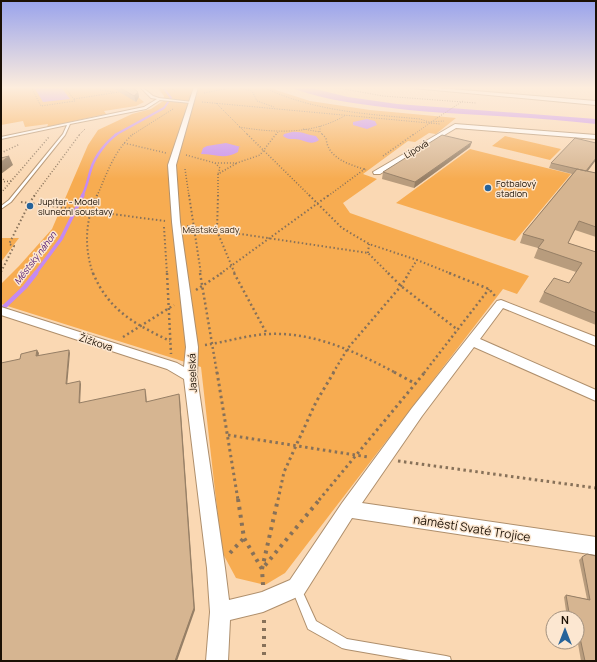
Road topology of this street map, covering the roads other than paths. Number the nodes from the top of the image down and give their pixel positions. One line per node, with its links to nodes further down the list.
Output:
1 (98, 118): 3 (lane)
2 (184, 118): 11 (street, Jaselská)
3 (69, 124): 5 (lane); 7 (lane)
4 (596, 137): 6 (street, Lípová)
5 (1, 138)
6 (377, 172)
7 (1, 208)
8 (1, 311): 11 (street, Žižkova)
9 (472, 341): 10 (street); 12 (street); 13 (street)
10 (596, 342)
11 (190, 377): 16 (street, Jaselská)
12 (596, 396)
13 (348, 509): 14 (street, náměstí Svaté Trojice); 15 (street)
14 (596, 546)
15 (297, 587): 16 (street); 18 (lane)
16 (220, 612): 17 (street, Jaselská)
17 (217, 661)
18 (446, 661)

